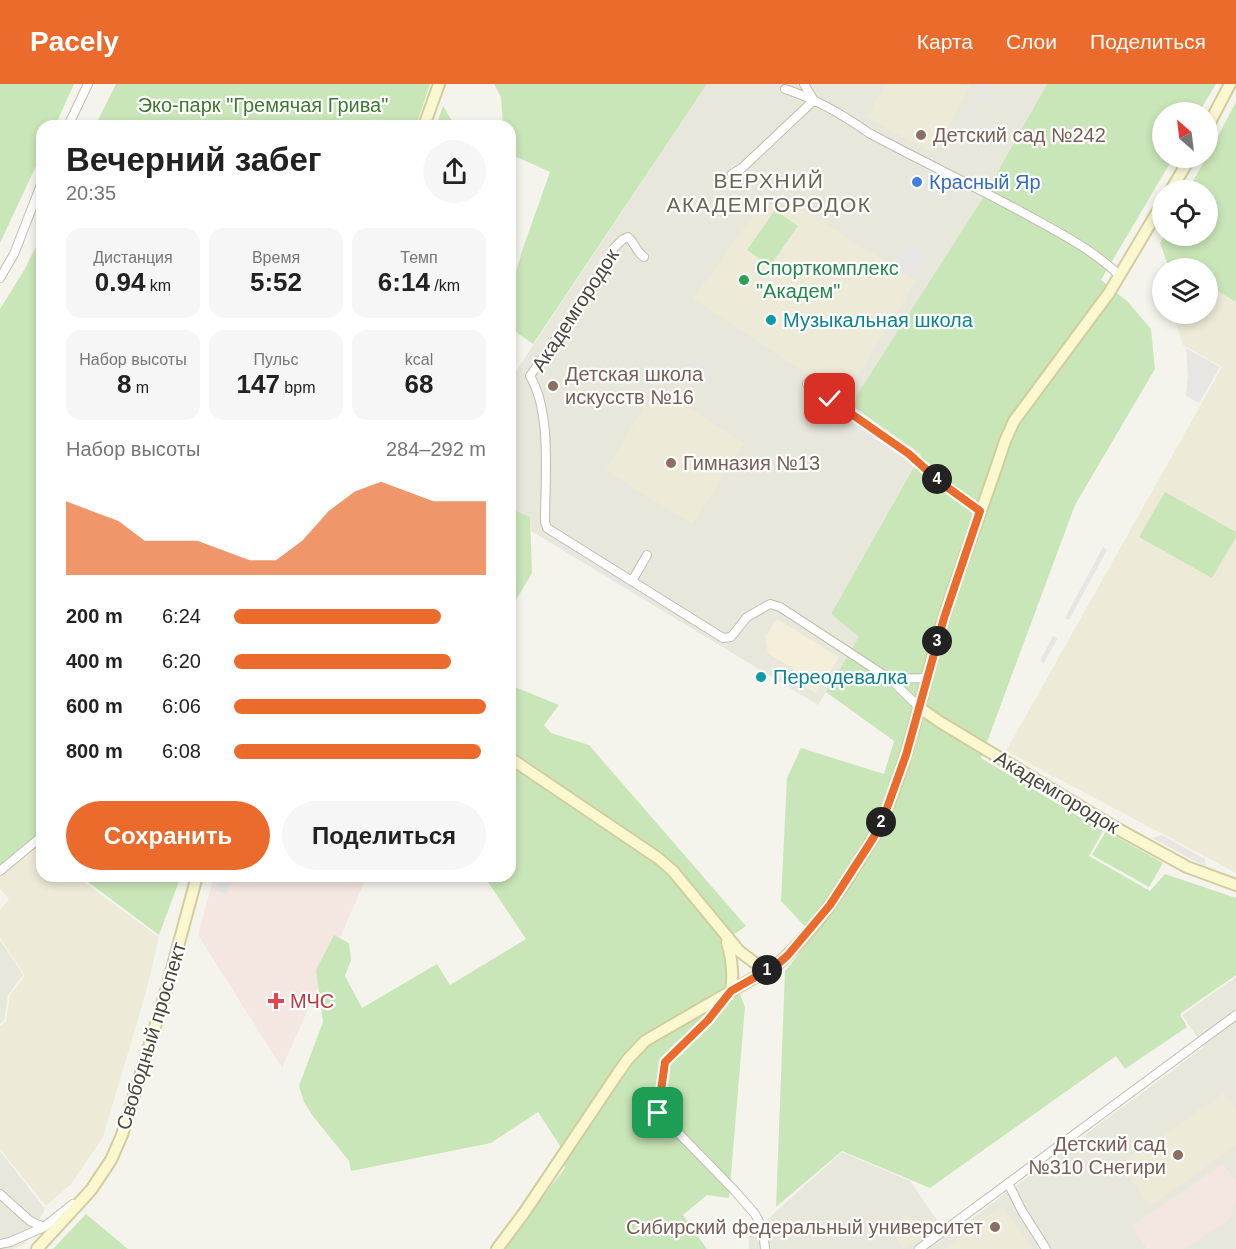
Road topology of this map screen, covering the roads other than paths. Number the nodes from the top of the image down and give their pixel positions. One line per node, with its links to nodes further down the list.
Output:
1 (88, 84): 8 (street)
2 (440, 84): 9 (main road)
3 (804, 84): 6 (street)
4 (1230, 84): 7 (main road)
5 (785, 89): 6 (street)
6 (813, 100): 10 (street); 14 (street)
7 (1218, 107)
8 (71, 120)
9 (426, 120)
10 (732, 174)
11 (36, 197): 15 (street)
12 (1152, 221): 14 (main road)
13 (644, 257): 19 (street, Академгородок)
14 (1119, 275): 17 (main road)
15 (0, 278)
16 (807, 384): 17 (street)
17 (980, 511): 20 (main road)
18 (647, 555): 19 (street)
19 (632, 580): 21 (street, Академгородок)
20 (927, 678): 21 (street); 22 (main road)
21 (890, 679): 22 (street, Академгородок)
22 (920, 708): 27 (main road, Академгородок); 29 (main road)
23 (516, 762): 28 (main road)
24 (36, 841): 25 (street)
25 (0, 871)
26 (195, 882): 33 (main road, Свободный проспект)
27 (1236, 885)
28 (725, 936): 29 (main road); 30 (main road)
29 (770, 968): 30 (main road)
30 (731, 991): 38 (main road); 39 (street)
31 (1236, 1015): 32 (street)
32 (1008, 1183): 40 (street); 41 (street)
33 (91, 1190): 35 (street); 37 (main road, Свободный проспект)
34 (0, 1194): 35 (street)
35 (44, 1227): 36 (street)
36 (0, 1244)
37 (37, 1249)
38 (497, 1249)
39 (765, 1249)
40 (919, 1249)
41 (1046, 1249)

